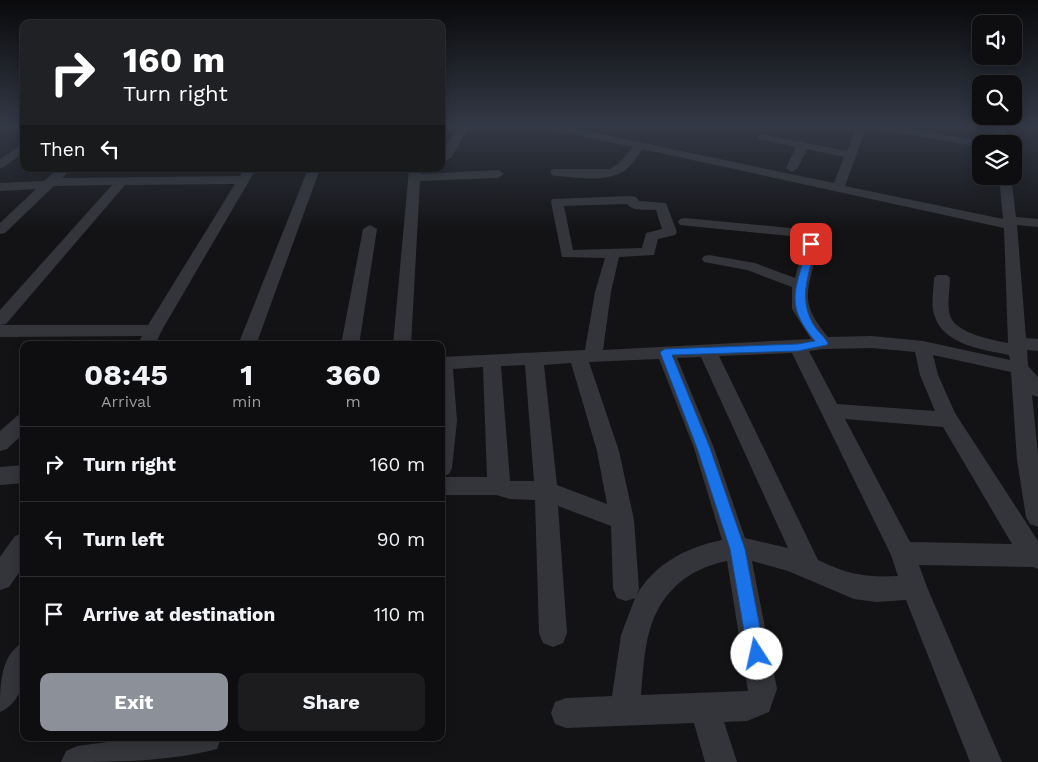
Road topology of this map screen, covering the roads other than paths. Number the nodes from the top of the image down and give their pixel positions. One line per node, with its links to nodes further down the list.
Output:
1 (627, 161): 8 (street)
2 (712, 161): 16 (street)
3 (796, 161): 5 (street)
4 (849, 161): 16 (street)
5 (792, 168)
6 (62, 172): 13 (street)
7 (313, 172): 29 (street)
8 (556, 172)
9 (415, 173): 11 (street); 31 (street)
10 (247, 174): 12 (street); 28 (street)
11 (498, 174)
12 (122, 181): 13 (street); 26 (street)
13 (48, 184): 15 (street); 21 (street)
14 (1007, 185): 18 (street)
15 (0, 187)
16 (838, 188): 18 (street)
17 (685, 222): 25 (street)
18 (1010, 222): 19 (street); 38 (street)
19 (1038, 223)
20 (370, 229): 30 (street)
21 (0, 230)
22 (613, 253): 22 (street); 39 (street)
23 (709, 259): 25 (street)
24 (942, 278): 38 (street)
25 (800, 285): 32 (street)
26 (0, 320)
27 (0, 331): 28 (street)
28 (149, 338)
29 (249, 341)
30 (351, 341)
31 (402, 341)
32 (823, 343): 34 (street); 35 (street)
33 (1038, 345): 38 (street)
34 (798, 347): 36 (street); 45 (street)
35 (923, 347): 38 (street); 46 (street)
36 (707, 351): 37 (street); 61 (street)
37 (665, 352): 39 (street); 57 (street)
38 (1018, 354): 43 (street); 55 (street)
39 (586, 357): 40 (street); 56 (street)
40 (534, 359): 41 (street); 54 (street)
41 (492, 361): 42 (street); 53 (street)
42 (445, 363)
43 (1038, 390)
44 (445, 398): 48 (street)
45 (832, 412): 46 (street); 59 (street)
46 (950, 420): 60 (street)
47 (20, 425): 49 (street)
48 (445, 437)
49 (0, 443)
50 (20, 474): 51 (street)
51 (0, 476)
52 (445, 486): 53 (street)
53 (500, 486): 54 (street)
54 (546, 491): 56 (street); 65 (street)
55 (1038, 516)
56 (622, 520): 64 (street)
57 (737, 549): 61 (street); 68 (street); 69 (street)
58 (20, 550): 62 (street)
59 (903, 553): 60 (street); 63 (street)
60 (1036, 557)
61 (809, 566): 63 (street)
62 (0, 578)
63 (914, 587): 74 (street)
64 (626, 589)
65 (553, 633)
66 (20, 663): 67 (street)
67 (0, 697)
68 (705, 709): 69 (street); 73 (street)
69 (625, 711): 70 (street)
70 (566, 713)
71 (193, 741): 72 (street)
72 (77, 762)
73 (722, 762)
74 (986, 762)

